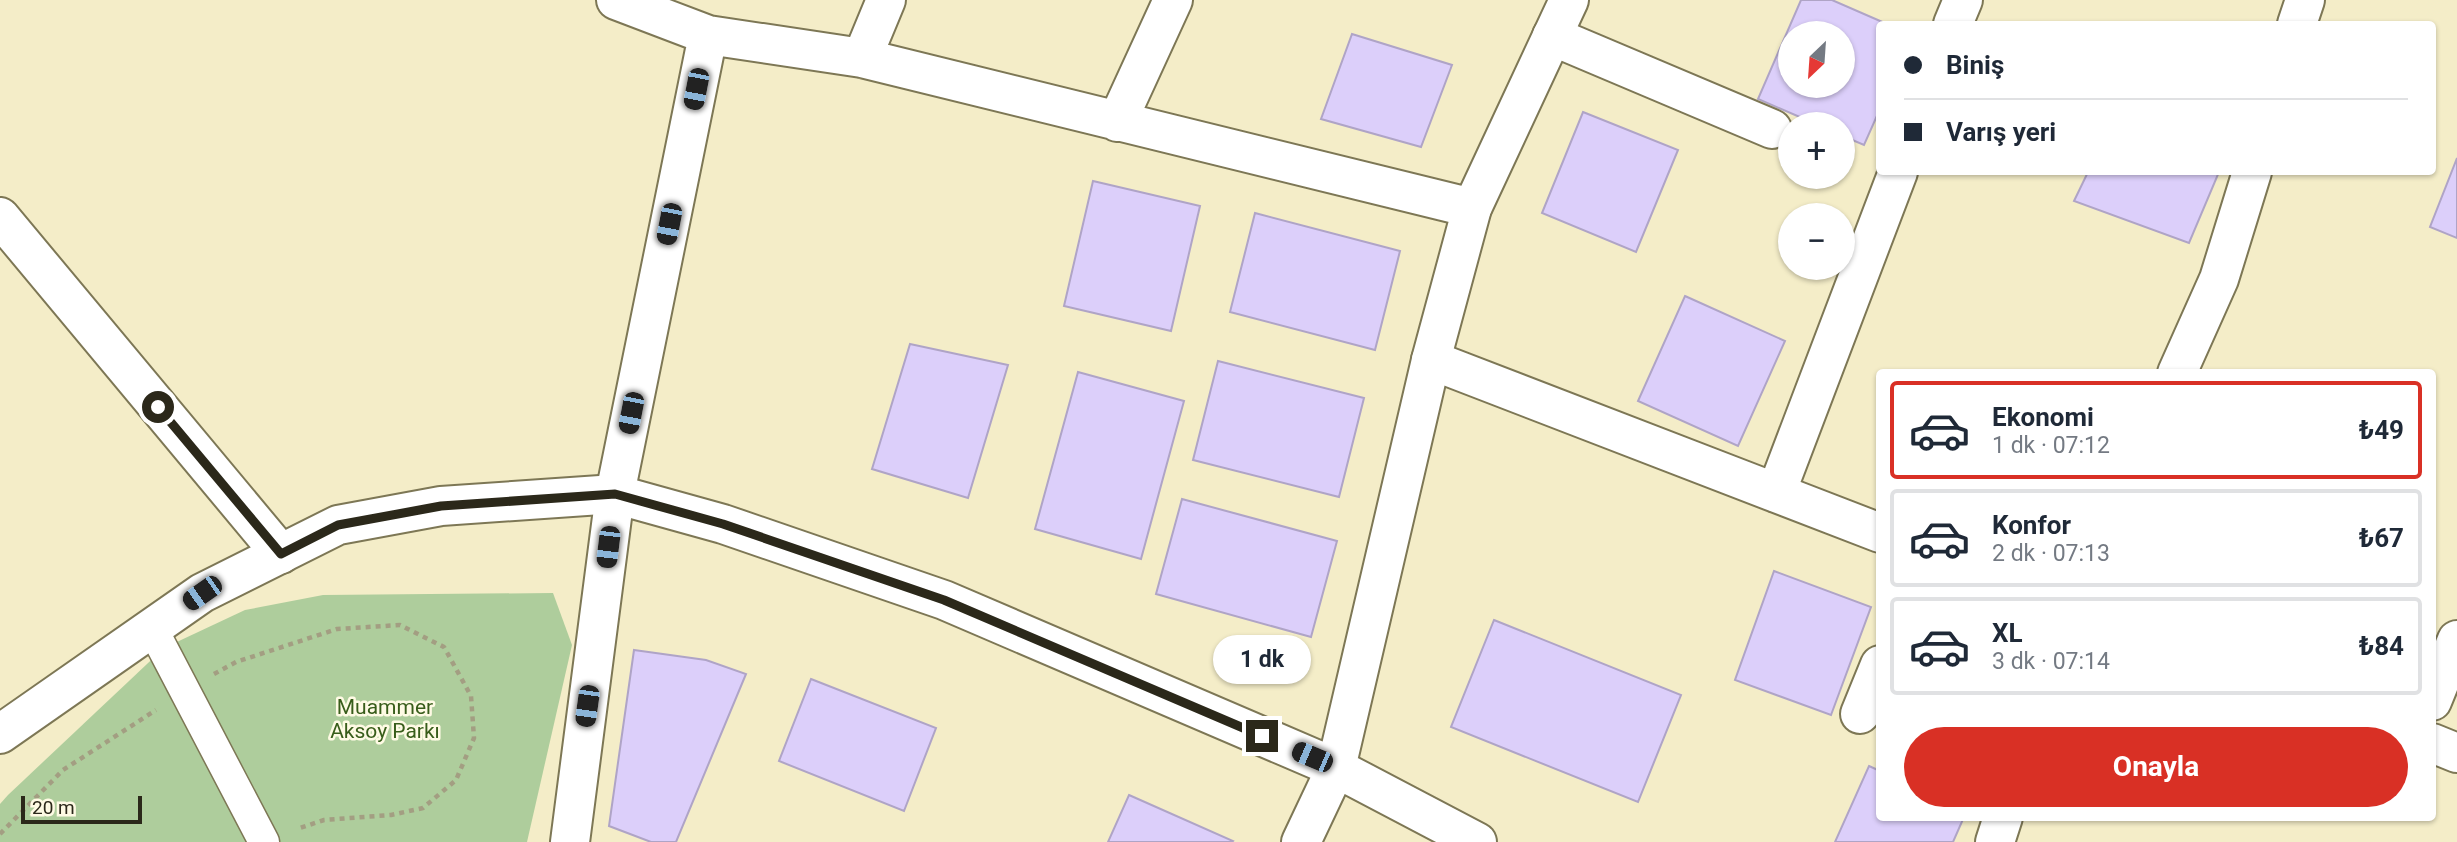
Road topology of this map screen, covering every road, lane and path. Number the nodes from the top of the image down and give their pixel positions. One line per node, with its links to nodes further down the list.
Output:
1 (616, 0): 9 (street)
2 (886, 0): 11 (street)
3 (1173, 0): 12 (street)
4 (1569, 0): 10 (street)
5 (1963, 0): 7 (street)
6 (2305, 0): 8 (street)
7 (1955, 21)
8 (2298, 21)
9 (708, 35): 11 (street); 21 (street)
10 (1552, 36): 13 (street); 16 (street)
11 (862, 58): 12 (street)
12 (1117, 122): 16 (street)
13 (1772, 129)
14 (1897, 175): 20 (street)
15 (2251, 175): 19 (street)
16 (1472, 208): 18 (street)
17 (0, 217): 23 (street)
18 (1431, 360): 20 (street); 33 (street)
19 (2179, 369)
20 (1776, 493): 22 (street)
21 (615, 494): 23 (street); 33 (street); 37 (street)
22 (1876, 531)
23 (281, 554): 24 (street)
24 (152, 628): 27 (street); 30 (street)
25 (2457, 640): 28 (street)
26 (1876, 675): 29 (street)
27 (185, 691): 35 (path); 36 (street); 36 (path)
28 (2436, 691)
29 (1860, 714)
30 (0, 734)
31 (2436, 745): 32 (street)
32 (2457, 753)
33 (1336, 768): 38 (street); 39 (street)
34 (2002, 821): 40 (street)
35 (0, 834)
36 (264, 841)
37 (562, 841)
38 (1301, 842)
39 (1477, 842)
40 (1995, 842)

